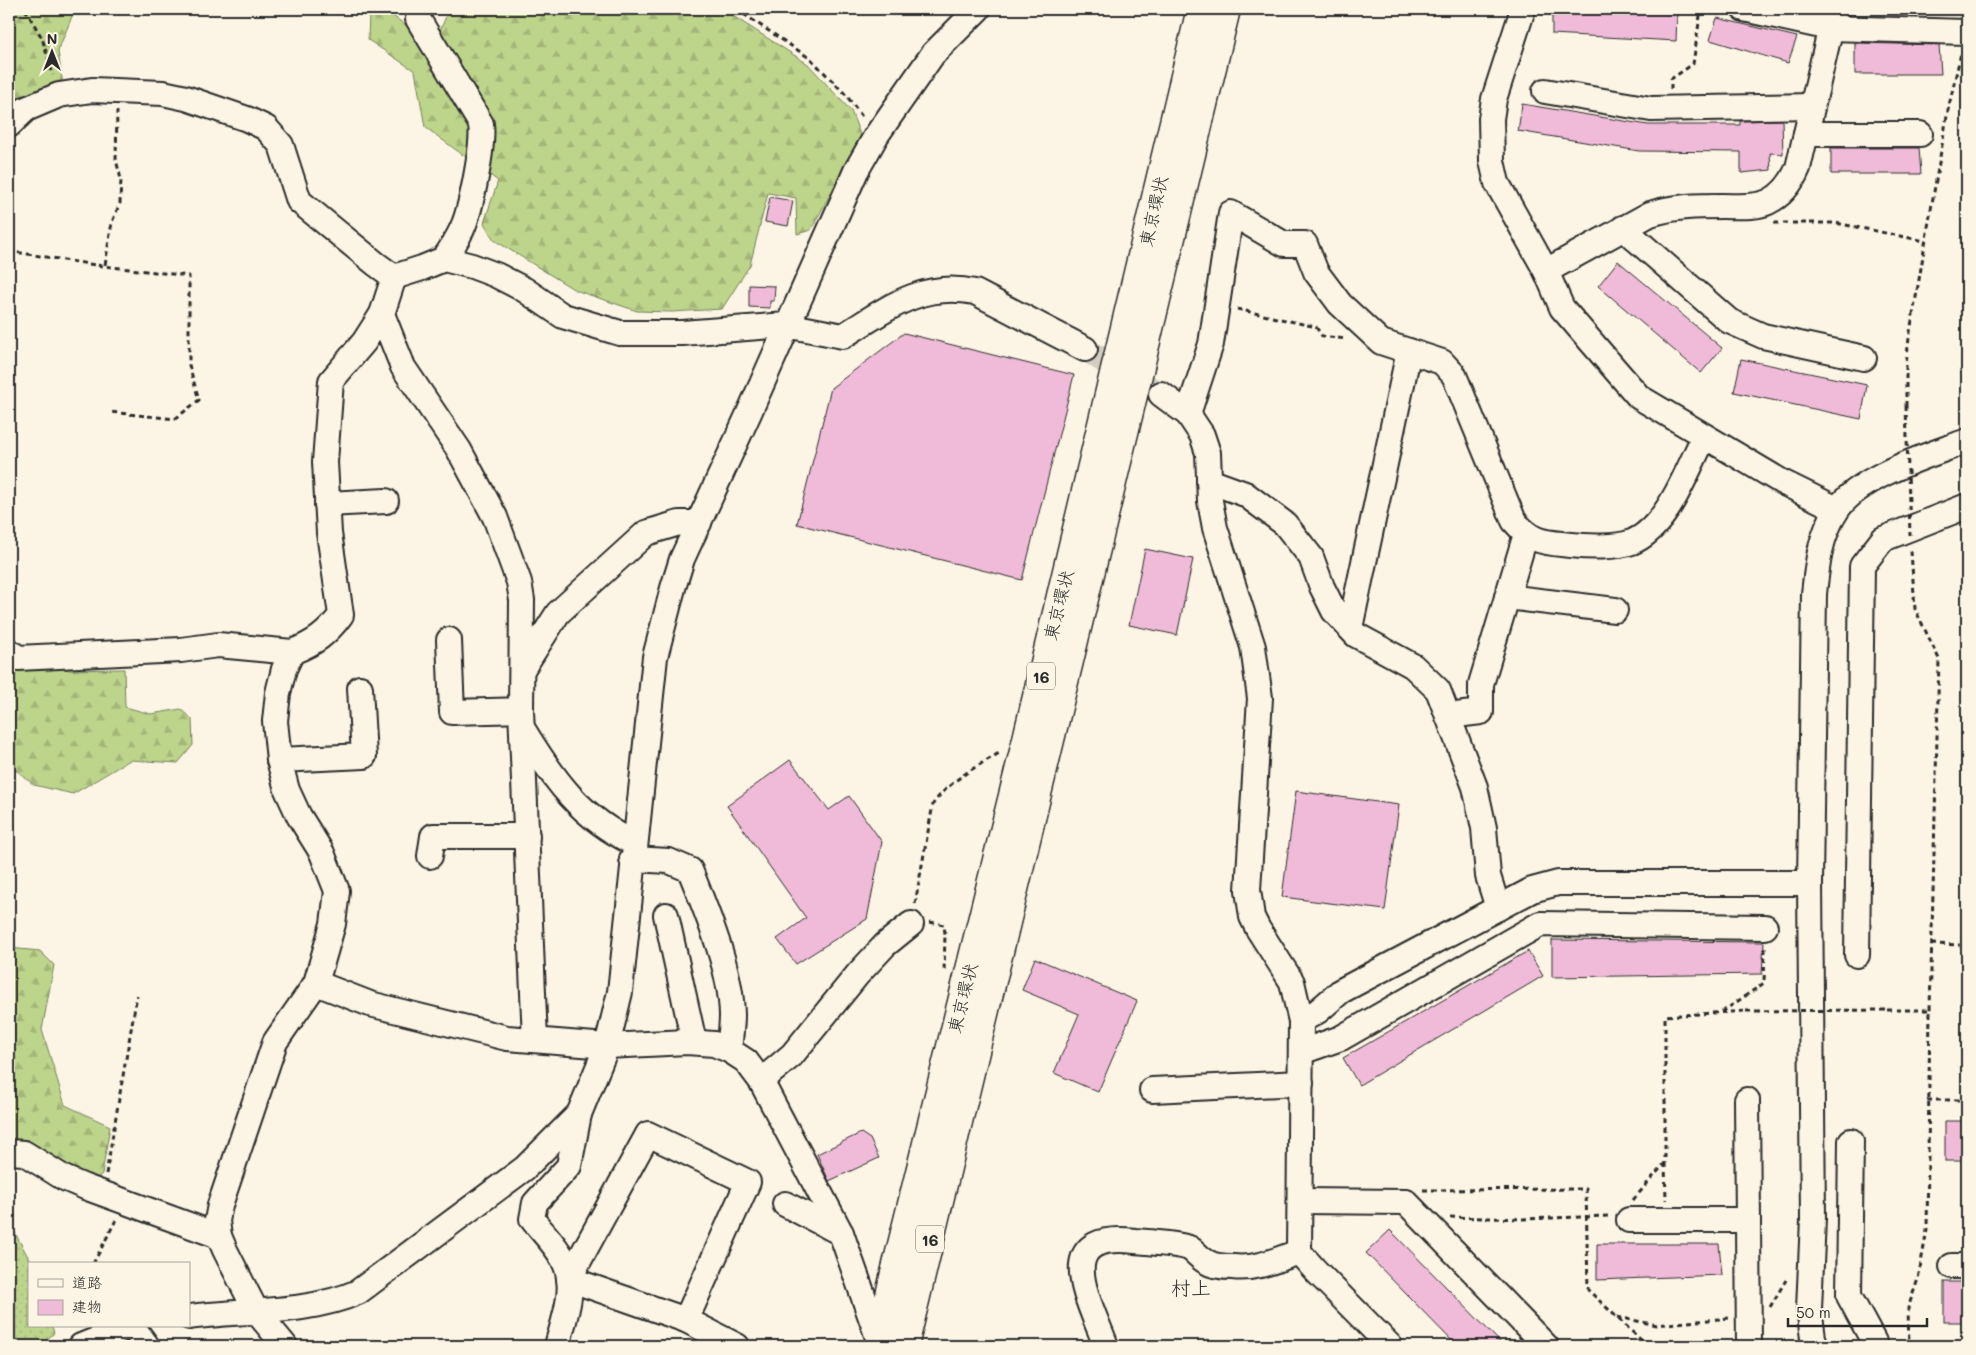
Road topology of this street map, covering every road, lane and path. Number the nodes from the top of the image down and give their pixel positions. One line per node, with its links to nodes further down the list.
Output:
1 (25, 9): 14 (path)
2 (736, 9): 20 (path)
3 (978, 9): 20 (street)
4 (1201, 9): 58 (highway, 東京環状 / 16)
5 (1226, 9): 118 (highway, 東京環状 / 16)
6 (1522, 9): 27 (street)
7 (1701, 9): 16 (path)
8 (1744, 9): 10 (street)
9 (418, 19): 25 (street)
10 (1833, 19): 11 (street); 15 (street)
11 (1966, 32): 23 (path)
12 (117, 91): 14 (street); 26 (path); 28 (street)
13 (1546, 91): 16 (street)
14 (59, 95): 17 (street)
15 (1812, 106): 16 (street); 18 (street)
16 (1672, 108)
17 (9, 125)
18 (1806, 134): 19 (street); 22 (street)
19 (1920, 134)
20 (876, 136): 31 (street)
21 (1772, 223): 23 (path)
22 (1624, 228): 27 (street); 35 (street)
23 (1925, 241): 68 (path, bridge)
24 (9, 251): 26 (path)
25 (444, 259): 28 (street); 31 (street)
26 (105, 265): 37 (path)
27 (1546, 271): 39 (street)
28 (394, 277): 30 (street)
29 (1217, 304): 32 (path); 32 (street); 38 (street)
30 (382, 314): 43 (street); 54 (street)
31 (786, 325): 33 (street); 46 (street)
32 (1382, 342): 34 (street)
33 (1085, 349)
34 (1409, 351): 47 (street); 50 (street)
35 (1864, 358)
36 (1161, 394): 38 (street)
37 (110, 412)
38 (1188, 414): 41 (street)
39 (1704, 437): 45 (street); 47 (street)
40 (1967, 441): 45 (street)
41 (1209, 481): 50 (street); 76 (street)
42 (386, 501): 43 (street)
43 (327, 504): 53 (street)
44 (1967, 506): 70 (street)
45 (1837, 509): 63 (street)
46 (698, 523): 54 (street); 61 (street)
47 (1526, 534): 48 (street)
48 (1507, 597): 49 (street); 56 (street)
49 (1615, 610)
50 (1350, 628): 56 (street)
51 (448, 640): 57 (street)
52 (9, 651): 53 (street)
53 (292, 652): 59 (street)
54 (523, 668): 57 (street)
55 (360, 688): 59 (street)
56 (1448, 716): 64 (street)
57 (522, 719): 60 (street); 61 (street)
58 (1025, 747): 66 (path); 72 (highway, 東京環状 / 16)
59 (280, 760): 71 (street)
60 (527, 836): 62 (street); 77 (street)
61 (633, 851): 79 (street); 80 (street)
62 (430, 856)
63 (1810, 883): 64 (street); 124 (street)
64 (1498, 908): 76 (street)
65 (666, 915): 78 (street)
66 (911, 924): 72 (path); 82 (street)
67 (1765, 927): 75 (path); 81 (street)
68 (1931, 944): 69 (path); 74 (path)
69 (1960, 945)
70 (1857, 955)
71 (316, 983): 77 (street); 102 (street)
72 (964, 988): 118 (highway, 東京環状 / 16)
73 (137, 995): 92 (path)
74 (1930, 1010): 75 (path, bridge); 86 (path)
75 (1721, 1013): 91 (path)
76 (1302, 1022): 81 (street)
77 (534, 1040): 79 (street)
78 (694, 1042): 79 (street); 80 (street)
79 (607, 1046): 88 (street)
80 (729, 1050): 82 (street)
81 (1301, 1052): 83 (street)
82 (761, 1081): 101 (street)
83 (1301, 1083): 84 (street); 93 (street)
84 (1152, 1090)
85 (1747, 1100): 100 (street)
86 (1927, 1100): 87 (path); 126 (path)
87 (1967, 1100)
88 (579, 1114): 105 (street); 106 (street)
89 (1851, 1141): 125 (street)
90 (9, 1152): 92 (street)
91 (1665, 1163): 97 (path); 99 (path)
92 (103, 1192): 94 (street)
93 (1300, 1201): 96 (street); 103 (street)
94 (125, 1202): 102 (street); 104 (path)
95 (785, 1204): 101 (street)
96 (1413, 1209): 98 (path); 98 (path); 121 (street)
97 (1623, 1213): 98 (path); 99 (street)
98 (1586, 1217): 107 (path)
99 (1667, 1220): 100 (street)
100 (1748, 1220): 109 (street)
101 (841, 1233): 118 (street)
102 (219, 1236): 106 (street)
103 (1300, 1252): 119 (street); 120 (street)
104 (94, 1262)
105 (569, 1279): 110 (street); 110 (street); 116 (street)
106 (256, 1312): 108 (street); 115 (street)
107 (1616, 1316): 109 (path); 122 (path)
108 (190, 1317)
109 (1749, 1317): 123 (street)
110 (686, 1320): 117 (street)
111 (126, 1328): 113 (street)
112 (132, 1328): 114 (street)
113 (81, 1346)
114 (146, 1346)
115 (285, 1346)
116 (556, 1346)
117 (737, 1346)
118 (886, 1346)
119 (1106, 1346)
120 (1390, 1346)
121 (1546, 1346)
122 (1641, 1346)
123 (1749, 1346)
124 (1816, 1346)
125 (1874, 1346)
126 (1909, 1346)

